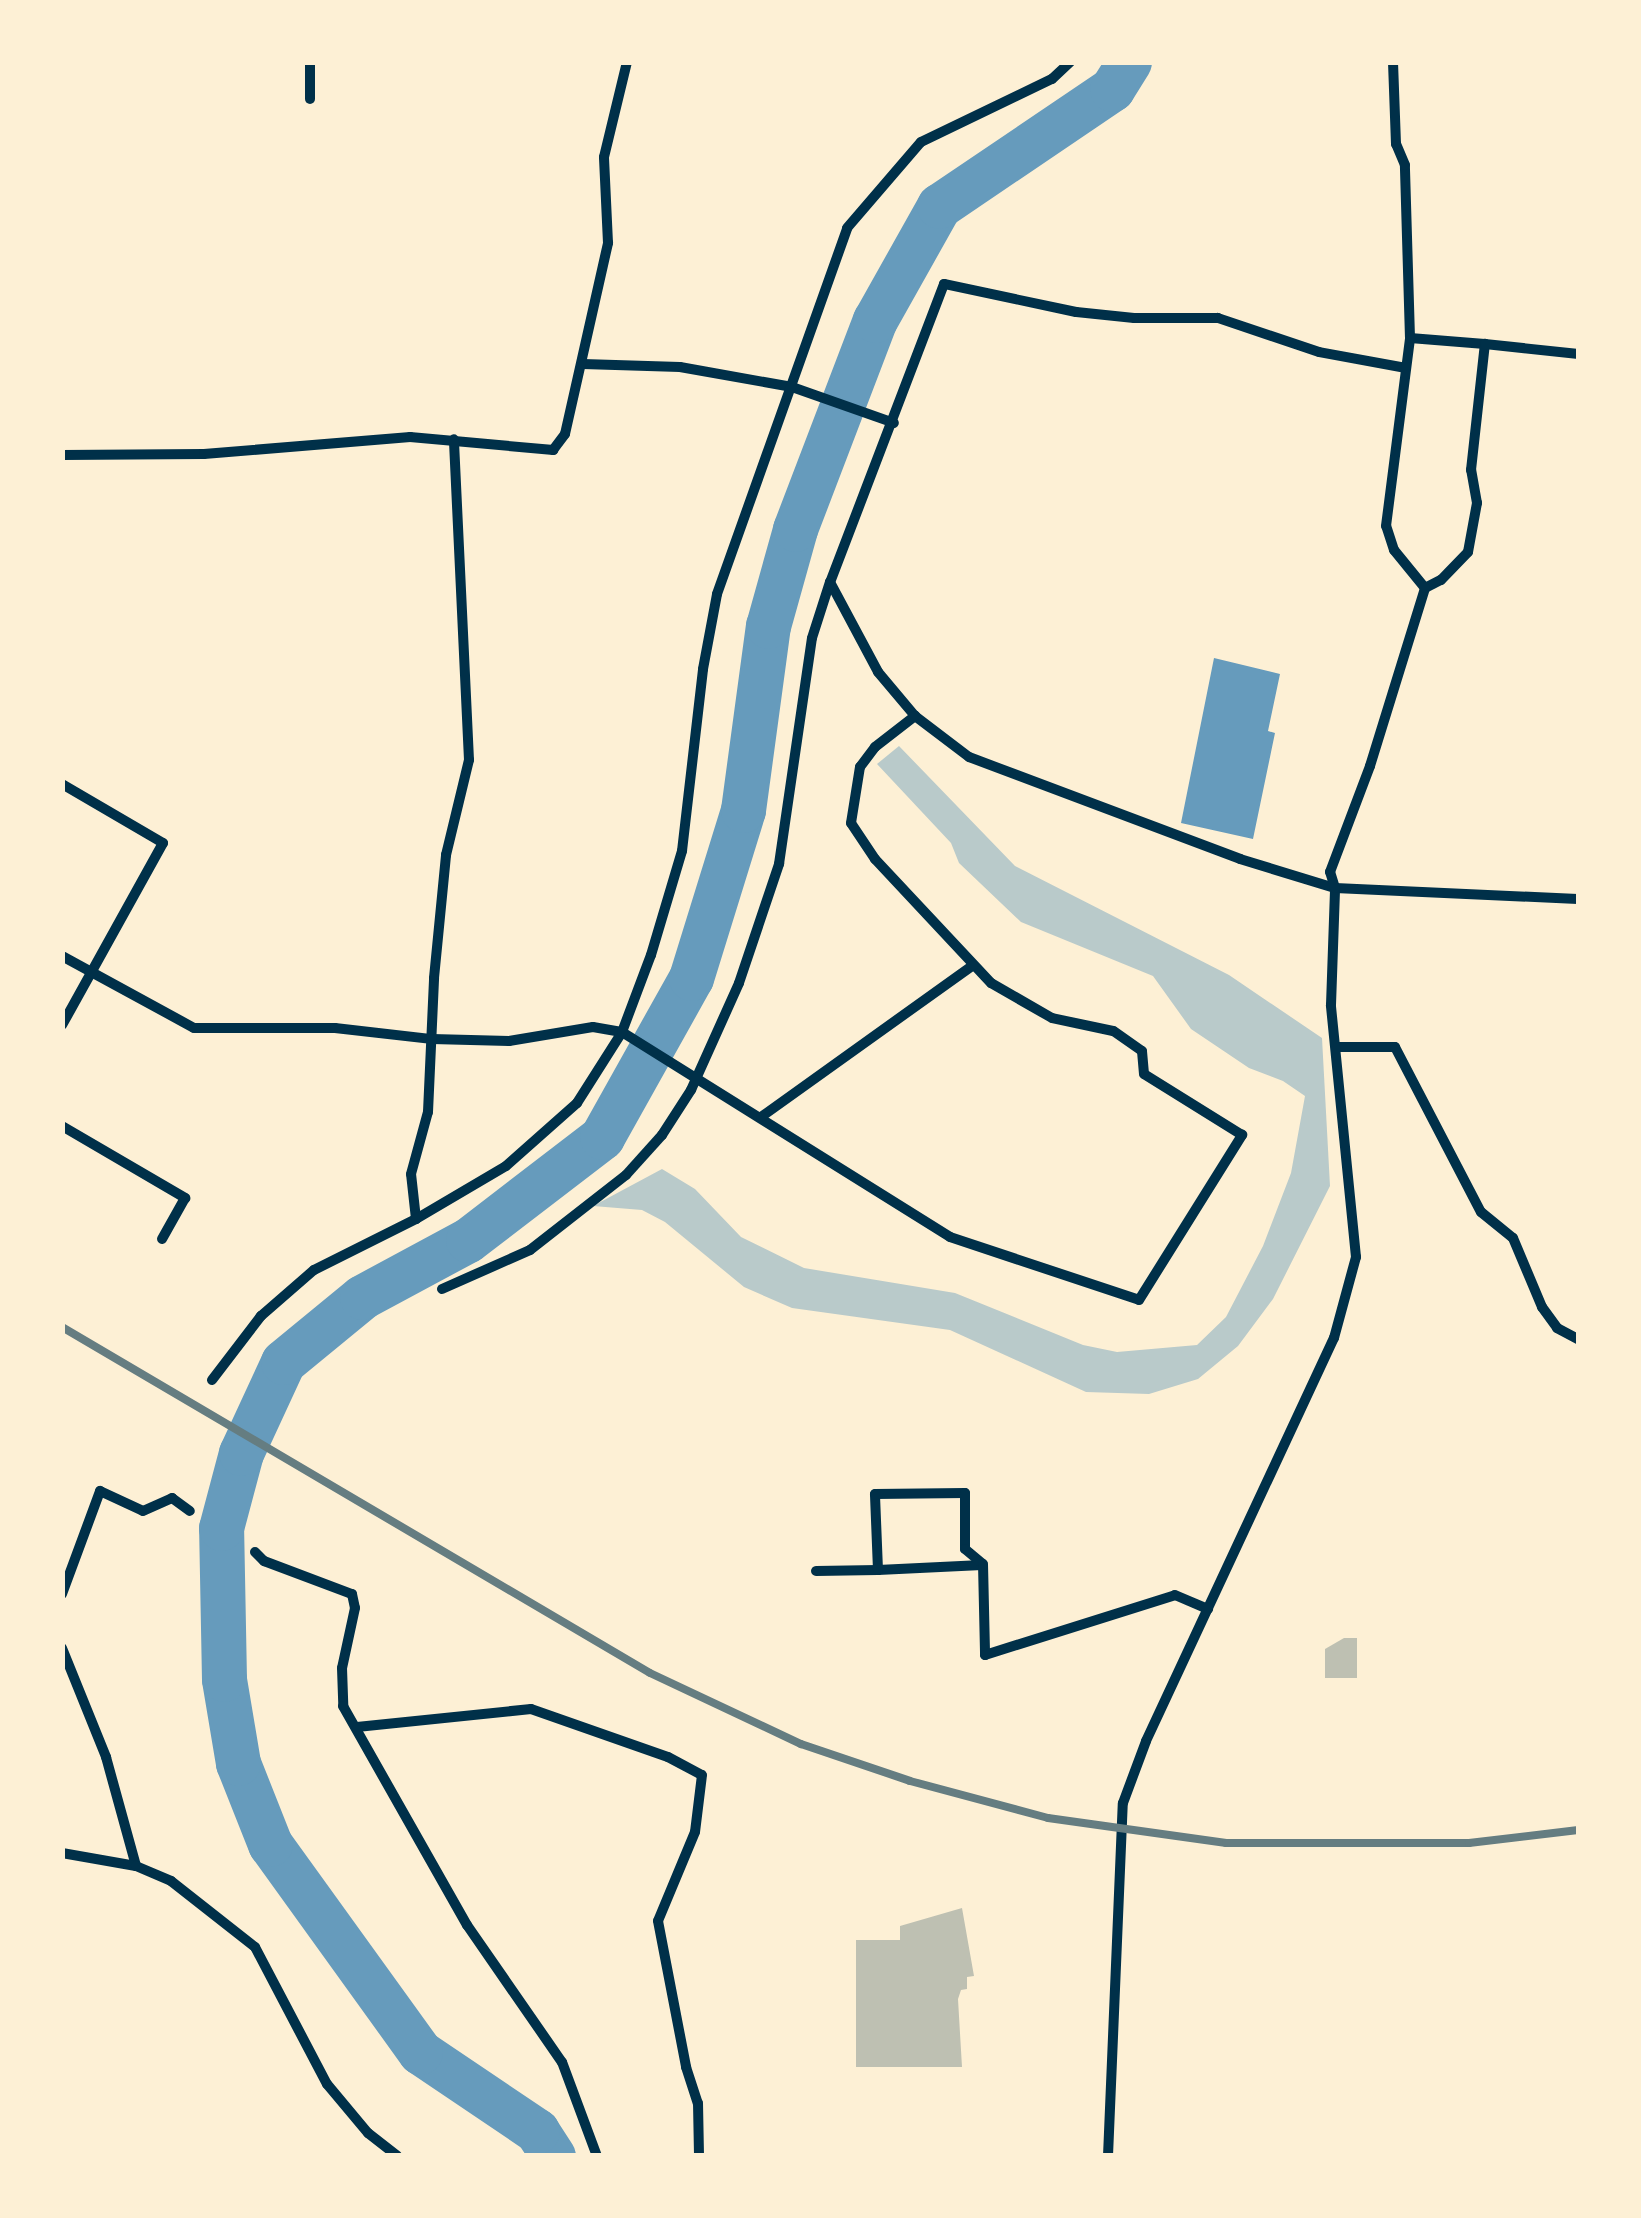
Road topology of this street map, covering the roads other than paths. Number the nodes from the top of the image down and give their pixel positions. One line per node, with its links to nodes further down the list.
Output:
1 (310, 62): 5 (street)
2 (627, 62): 9 (street)
3 (1070, 62): 11 (street)
4 (1393, 62): 6 (street)
5 (310, 99)
6 (1410, 338): 7 (street); 10 (street)
7 (1485, 344): 8 (street); 16 (street)
8 (1578, 354)
9 (583, 364): 11 (street); 13 (street)
10 (1406, 368): 12 (street); 16 (street)
11 (792, 387): 12 (street); 25 (street)
12 (888, 421): 15 (street)
13 (454, 440): 14 (street); 26 (street)
14 (62, 455)
15 (830, 582): 17 (street); 28 (street)
16 (1425, 588): 19 (street)
17 (915, 716): 19 (street); 22 (street)
18 (62, 784): 23 (street)
19 (1335, 888): 20 (street); 27 (street)
20 (1578, 899)
21 (62, 956): 23 (street)
22 (973, 965): 29 (street); 29 (street)
23 (94, 974): 24 (street); 26 (street)
24 (62, 1025)
25 (622, 1032): 26 (street); 28 (street); 31 (street)
26 (432, 1039): 31 (street)
27 (1337, 1047): 34 (street); 42 (street)
28 (695, 1074): 29 (street); 33 (street)
29 (761, 1117)
30 (62, 1126): 32 (street)
31 (416, 1219): 35 (street)
32 (162, 1240)
33 (442, 1289)
34 (1578, 1340)
35 (212, 1380)
36 (190, 1511): 41 (street)
37 (255, 1552): 44 (street)
38 (983, 1564): 39 (street); 39 (street); 42 (street)
39 (878, 1570): 40 (street)
40 (816, 1571)
41 (62, 1594)
42 (1208, 1609): 50 (street)
43 (62, 1648): 46 (street)
44 (357, 1726): 48 (street); 49 (street)
45 (62, 1852): 46 (street)
46 (136, 1866): 47 (street)
47 (397, 2156)
48 (597, 2156)
49 (699, 2156)
50 (1108, 2156)

